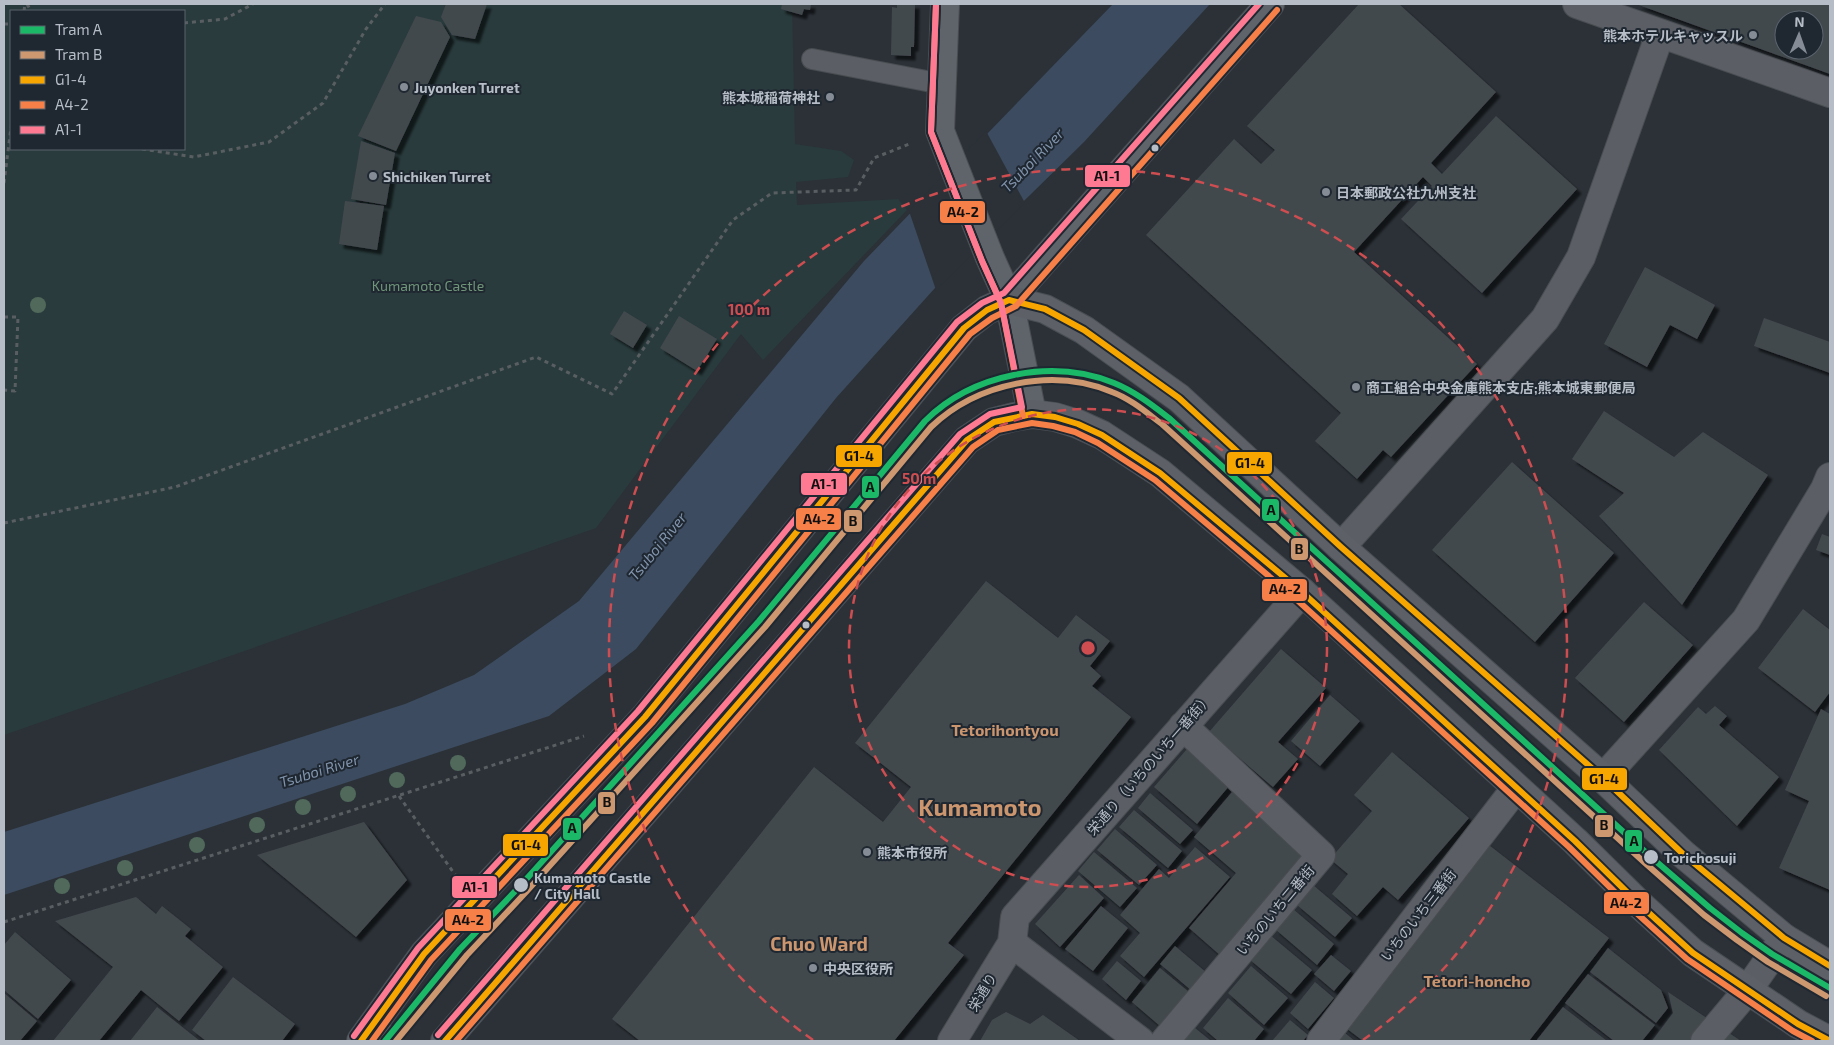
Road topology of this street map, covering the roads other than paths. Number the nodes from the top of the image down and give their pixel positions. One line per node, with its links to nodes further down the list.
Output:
1 (945, 4): 6 (main road)
2 (1270, 4): 8 (main road)
3 (1577, 4): 4 (street)
4 (1660, 34): 7 (street); 11 (street)
5 (812, 59): 6 (lane)
6 (942, 84): 8 (main road)
7 (1830, 93)
8 (1009, 300): 9 (main road); 11 (main road); 20 (main road)
9 (1032, 414): 12 (main road); 21 (main road)
10 (1830, 477): 14 (street)
11 (1340, 548): 14 (main road)
12 (1302, 592): 13 (street, 栄通り（いちのいち一番街）); 15 (main road)
13 (1183, 726): 17 (street, 栄通り（いちのいち一番街）); 24 (street, いちのいち二番街)
14 (1604, 778): 16 (main road)
15 (1516, 788): 19 (main road); 25 (street, いちのいち三番街)
16 (1784, 938): 18 (main road); 19 (street)
17 (1012, 944): 22 (street, 栄通り); 23 (street)
18 (1830, 966)
19 (1747, 991): 26 (street); 27 (main road)
20 (373, 1037)
21 (445, 1041)
22 (952, 1041)
23 (1140, 1041)
24 (1165, 1041)
25 (1321, 1041)
26 (1705, 1041)
27 (1830, 1041)

